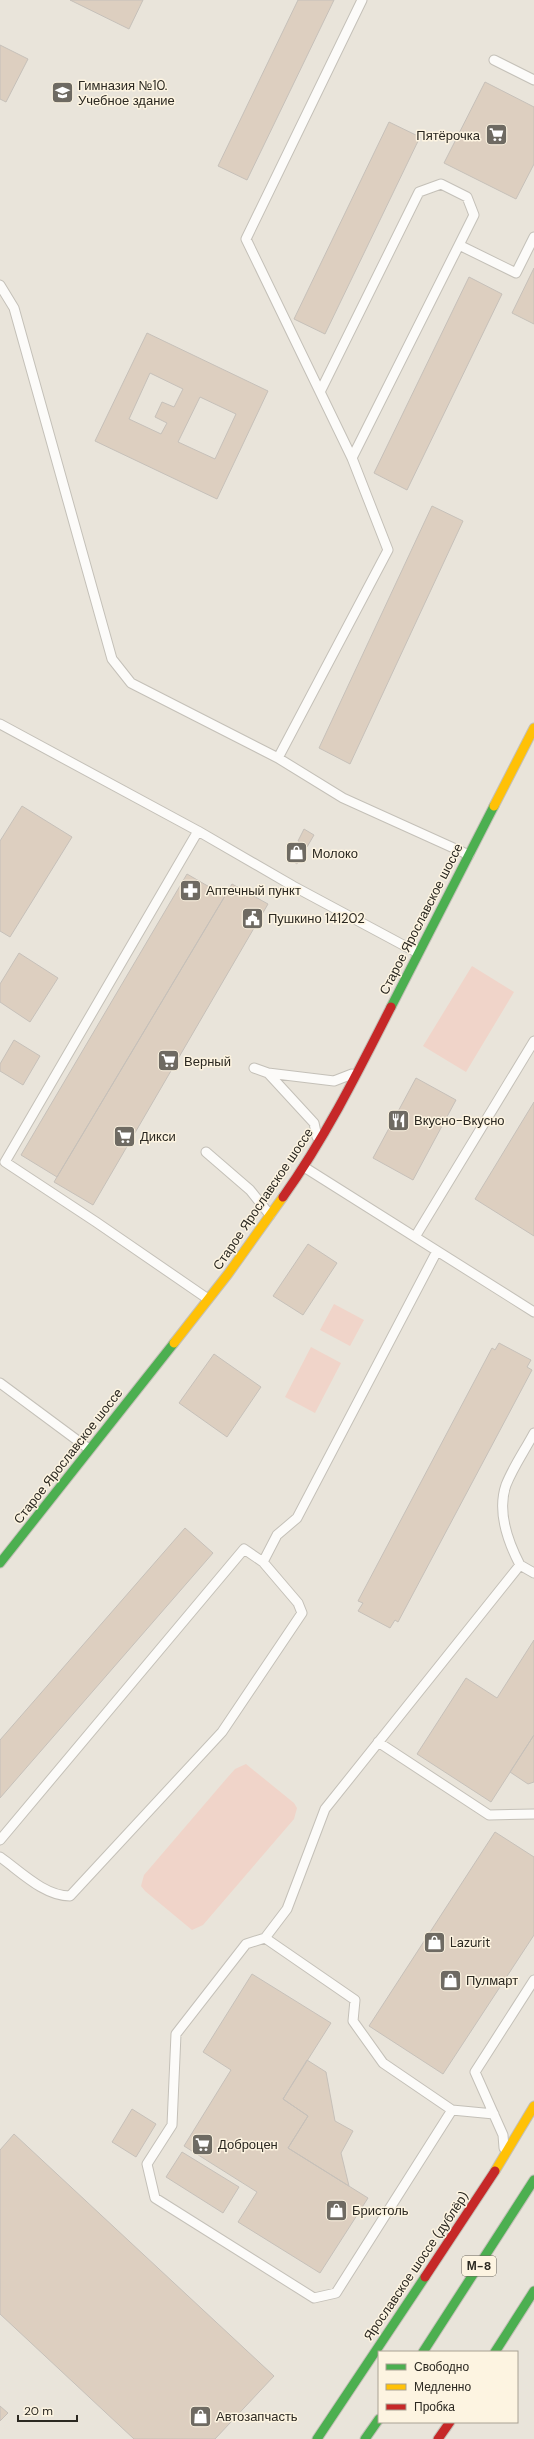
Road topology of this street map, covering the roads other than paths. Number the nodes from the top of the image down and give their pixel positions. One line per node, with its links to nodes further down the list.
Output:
1 (362, 0): 7 (lane)
2 (494, 60): 3 (lane)
3 (534, 80)
4 (534, 237): 5 (lane)
5 (459, 244): 7 (lane); 8 (lane)
6 (0, 285): 11 (lane)
7 (320, 392): 8 (lane)
8 (352, 458): 11 (lane)
9 (0, 724): 12 (lane)
10 (534, 728): 13 (main road, Старое Ярославское шоссе)
11 (278, 758): 13 (lane)
12 (198, 831): 14 (lane); 25 (lane)
13 (469, 855): 14 (main road, Старое Ярославское шоссе)
14 (418, 953): 18 (main road, Старое Ярославское шоссе)
15 (534, 1041): 23 (lane)
16 (254, 1068): 17 (lane)
17 (268, 1073): 18 (lane); 19 (lane)
18 (358, 1073): 19 (main road, Старое Ярославское шоссе)
19 (318, 1143): 21 (main road, Старое Ярославское шоссе)
20 (206, 1152): 22 (lane)
21 (304, 1167): 22 (main road, Старое Ярославское шоссе); 23 (lane)
22 (270, 1215): 25 (main road, Старое Ярославское шоссе)
23 (414, 1237): 24 (lane)
24 (437, 1251): 26 (lane); 30 (lane)
25 (208, 1299): 29 (main road, Старое Ярославское шоссе)
26 (534, 1312)
27 (0, 1383): 29 (lane)
28 (534, 1433): 32 (lane)
29 (90, 1449): 31 (main road, Старое Ярославское шоссе)
30 (262, 1562): 36 (lane); 37 (lane)
31 (0, 1563)
32 (520, 1565): 33 (lane); 34 (lane)
33 (534, 1573)
34 (378, 1742): 35 (lane); 38 (lane)
35 (534, 1814)
36 (0, 1840)
37 (0, 1857)
38 (265, 1938): 41 (lane); 41 (lane)
39 (534, 1980): 42 (lane)
40 (534, 2106): 43 (main road, Ярославское шоссе (дублёр))
41 (452, 2110): 42 (lane)
42 (494, 2114): 43 (lane)
43 (504, 2158): 50 (main road, Ярославское шоссе (дублёр))
44 (534, 2180): 46 (main road, М-8)
45 (534, 2291): 47 (main road)
46 (424, 2351)
47 (496, 2351)
48 (378, 2420): 51 (main road)
49 (449, 2423): 52 (main road)
50 (317, 2439)
51 (365, 2439)
52 (438, 2439)

